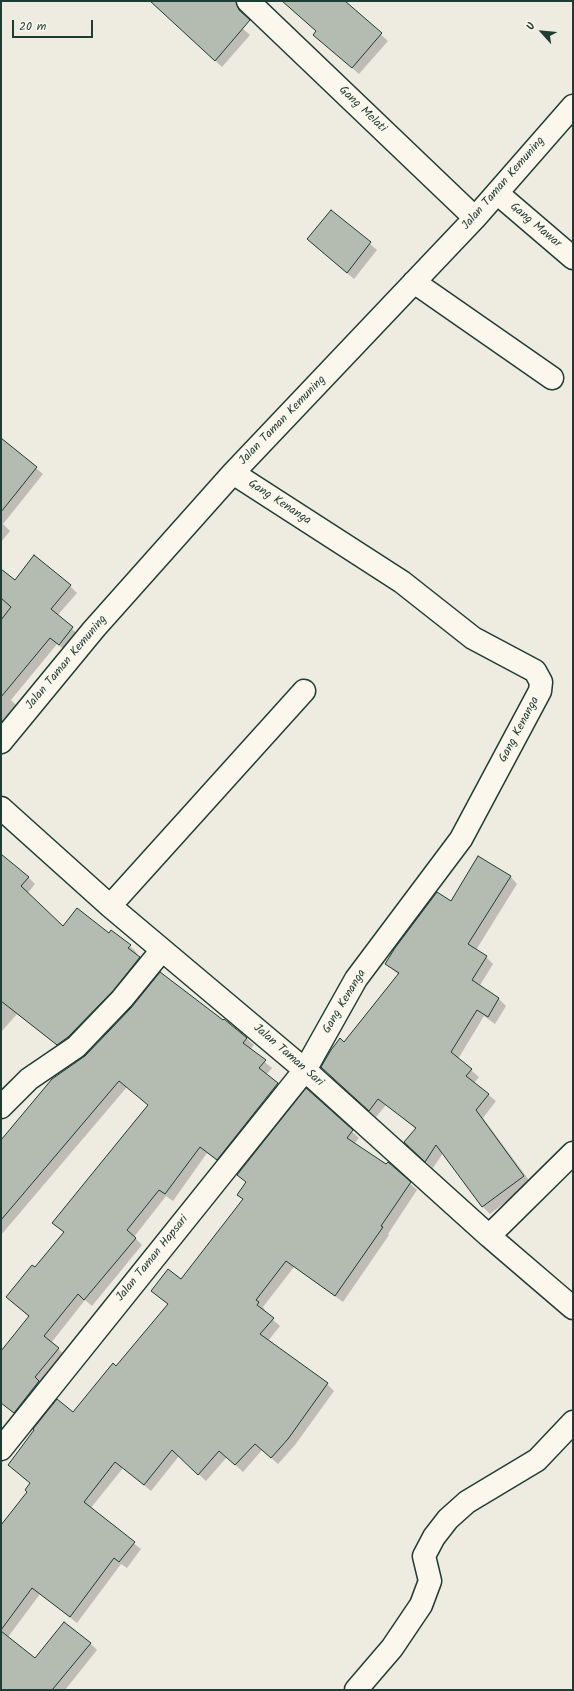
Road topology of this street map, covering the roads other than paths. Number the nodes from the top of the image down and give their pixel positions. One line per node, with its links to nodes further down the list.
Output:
1 (248, 1): 4 (street, Gang Melati)
2 (573, 106): 3 (street, Jalan Taman Kemuning)
3 (497, 193): 4 (street, Jalan Taman Kemuning); 5 (street, Gang Mawar)
4 (475, 218): 6 (street, Jalan Taman Kemuning)
5 (573, 258)
6 (414, 282): 7 (street); 8 (street, Jalan Taman Kemuning)
7 (552, 378)
8 (233, 474): 10 (street, Jalan Taman Kemuning); 14 (street, Gang Kenanga)
9 (304, 691): 12 (street)
10 (1, 742)
11 (1, 808): 12 (street, Jalan Taman Sari)
12 (110, 906): 13 (street, Jalan Taman Sari)
13 (162, 950): 14 (street, Jalan Taman Sari); 15 (street)
14 (305, 1070): 17 (street, Jalan Taman Sari); 20 (street, Jalan Taman Hapsari)
15 (1, 1107)
16 (573, 1152): 17 (street)
17 (489, 1236): 18 (street, Jalan Taman Sari)
18 (573, 1308)
19 (573, 1422): 21 (street)
20 (5, 1436)
21 (356, 1690)

